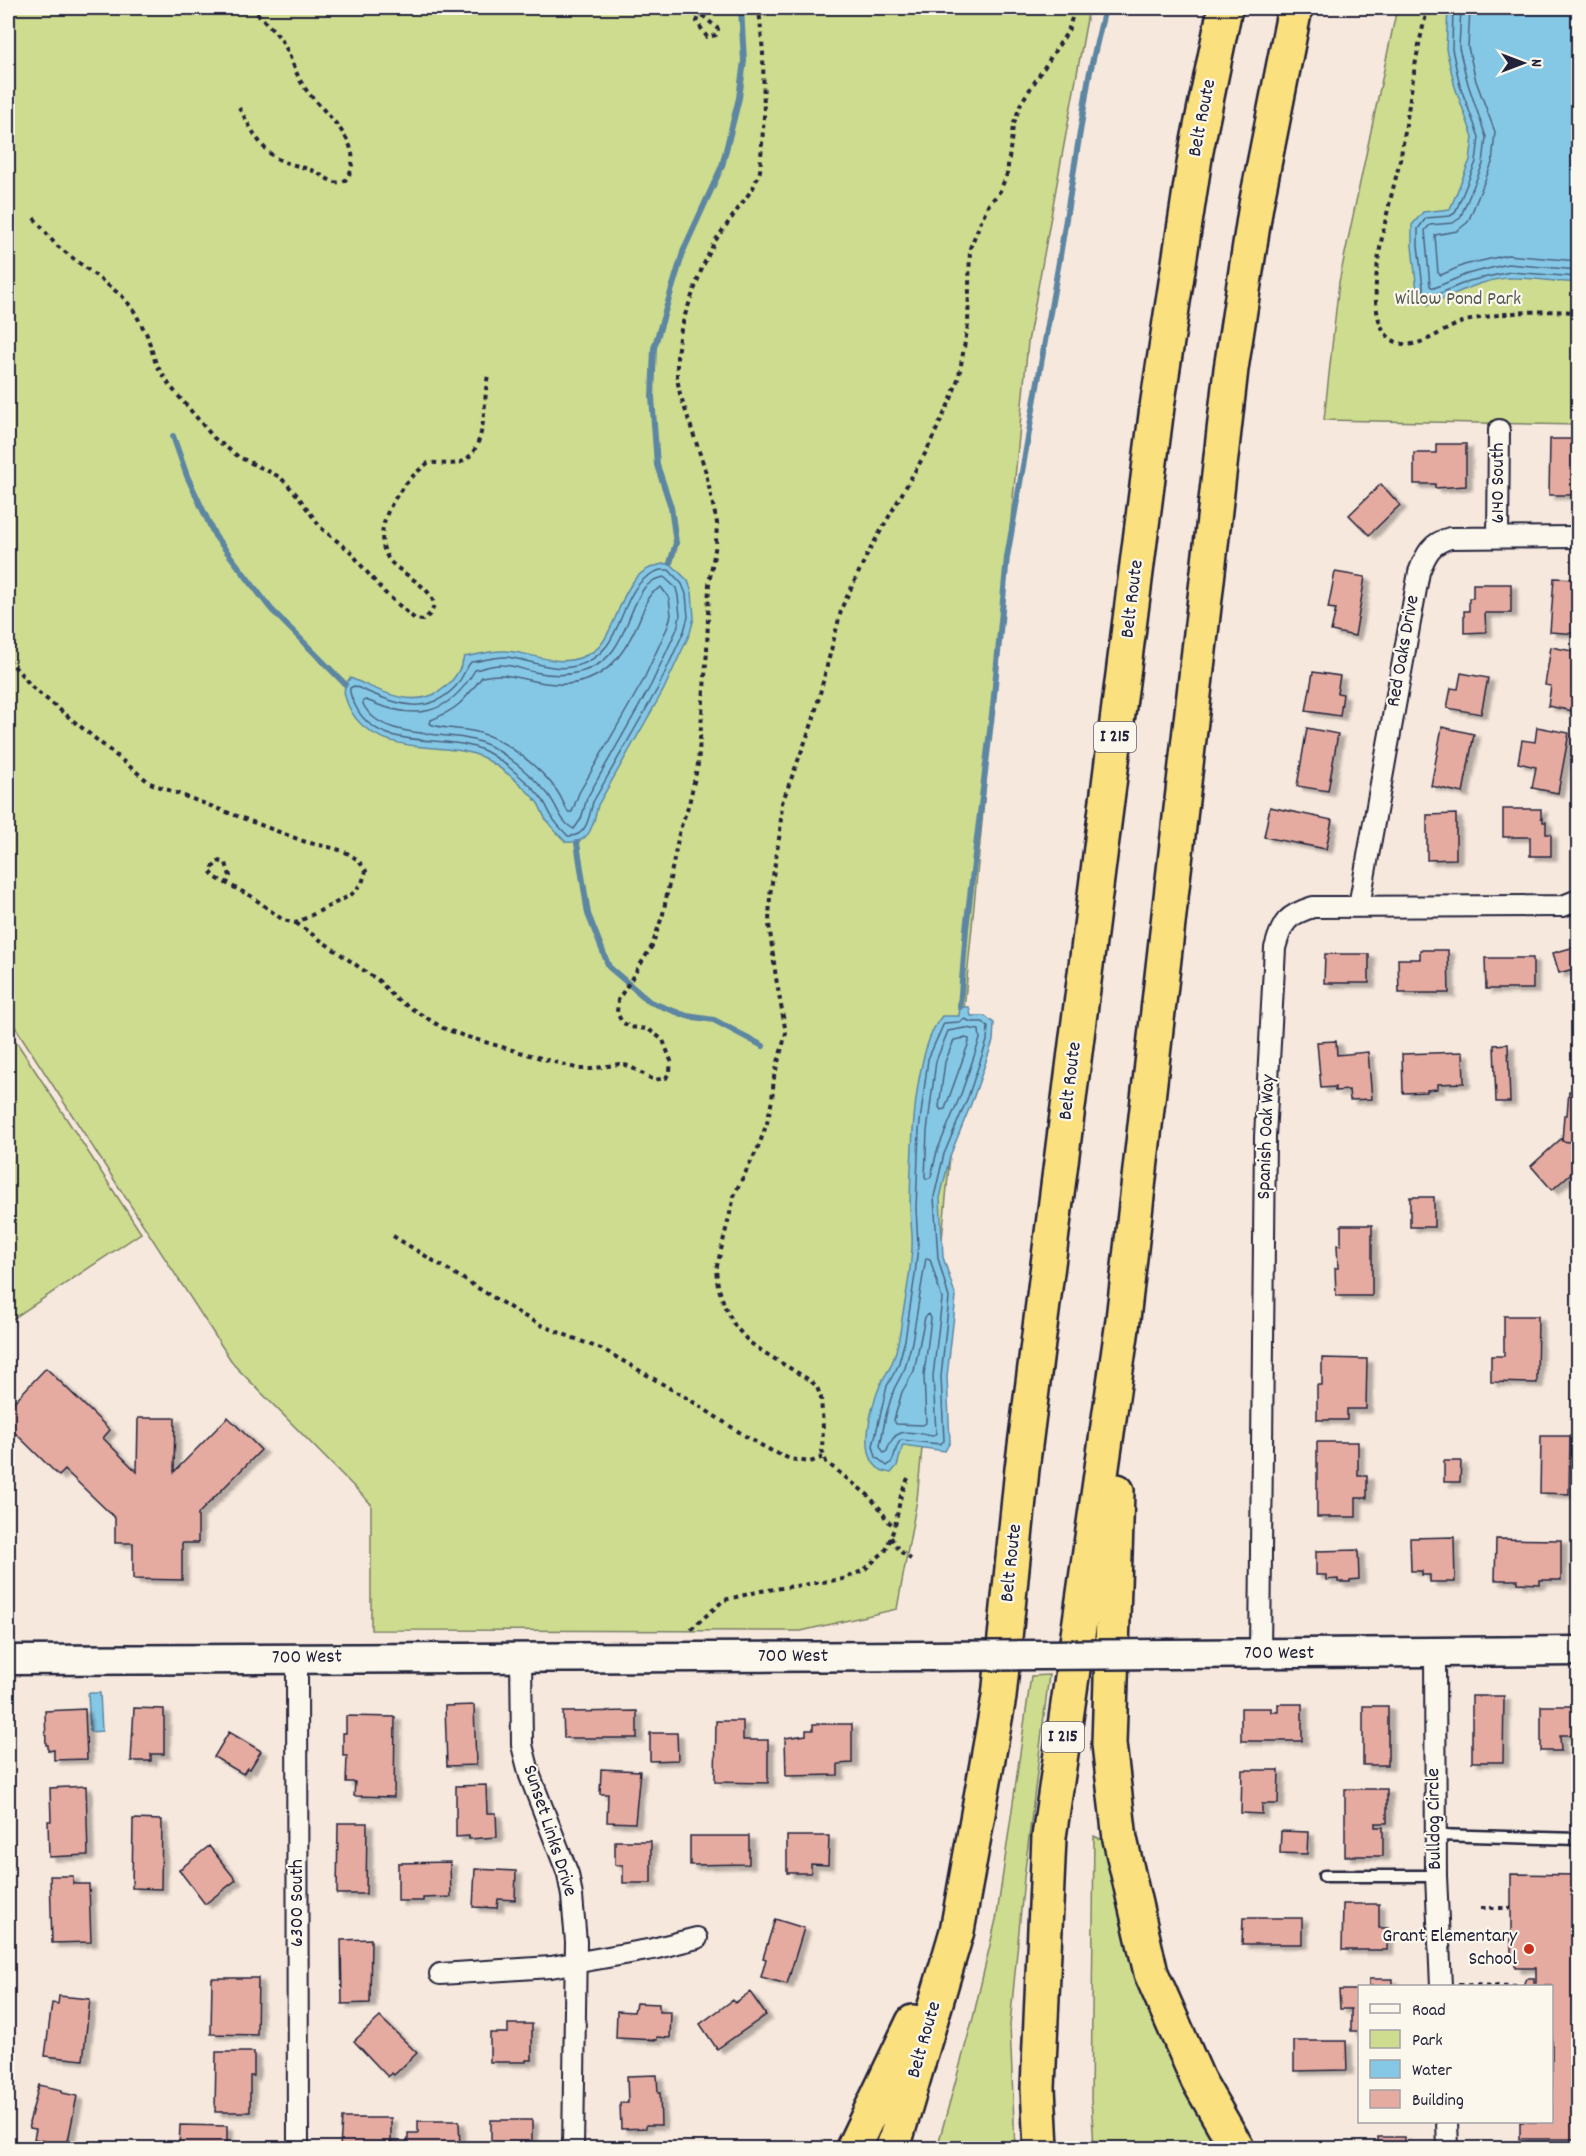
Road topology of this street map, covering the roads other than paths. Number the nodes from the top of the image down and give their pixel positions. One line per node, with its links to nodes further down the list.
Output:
1 (1225, 8): 19 (highway, Belt Route / I 215)
2 (1295, 8): 8 (highway, I 215)
3 (1499, 430): 4 (street, 6140 South)
4 (1498, 537): 5 (street, Red Oaks Drive); 7 (street, Red Oaks Drive)
5 (1578, 537)
6 (1578, 900): 7 (street, Spanish Oak Way)
7 (1359, 906): 11 (street, Spanish Oak Way)
8 (1122, 1328): 29 (highway, I 215); 30 (highway)
9 (1578, 1651): 10 (main road, 700 West)
10 (1434, 1652): 11 (main road, 700 West); 15 (street, Bulldog Circle)
11 (1260, 1654): 12 (main road, 700 West, bridge)
12 (521, 1657): 13 (main road, 700 West); 21 (street, Sunset Links Drive)
13 (297, 1658): 14 (main road, 700 West); 25 (street, 6300 South)
14 (8, 1660)
15 (1436, 1835): 16 (lane); 18 (street, Bulldog Circle)
16 (1578, 1839)
17 (1324, 1876): 18 (lane)
18 (1436, 1876): 23 (street, Bulldog Circle)
19 (957, 1931): 27 (highway); 28 (highway, Belt Route / I 215)
20 (697, 1938): 21 (street)
21 (576, 1962): 22 (street); 26 (street, Sunset Links Drive)
22 (440, 1974)
23 (1441, 1985)
24 (1447, 2123): 31 (street)
25 (298, 2148)
26 (573, 2148)
27 (853, 2148)
28 (893, 2148)
29 (1041, 2148)
30 (1237, 2148)
31 (1448, 2148)

